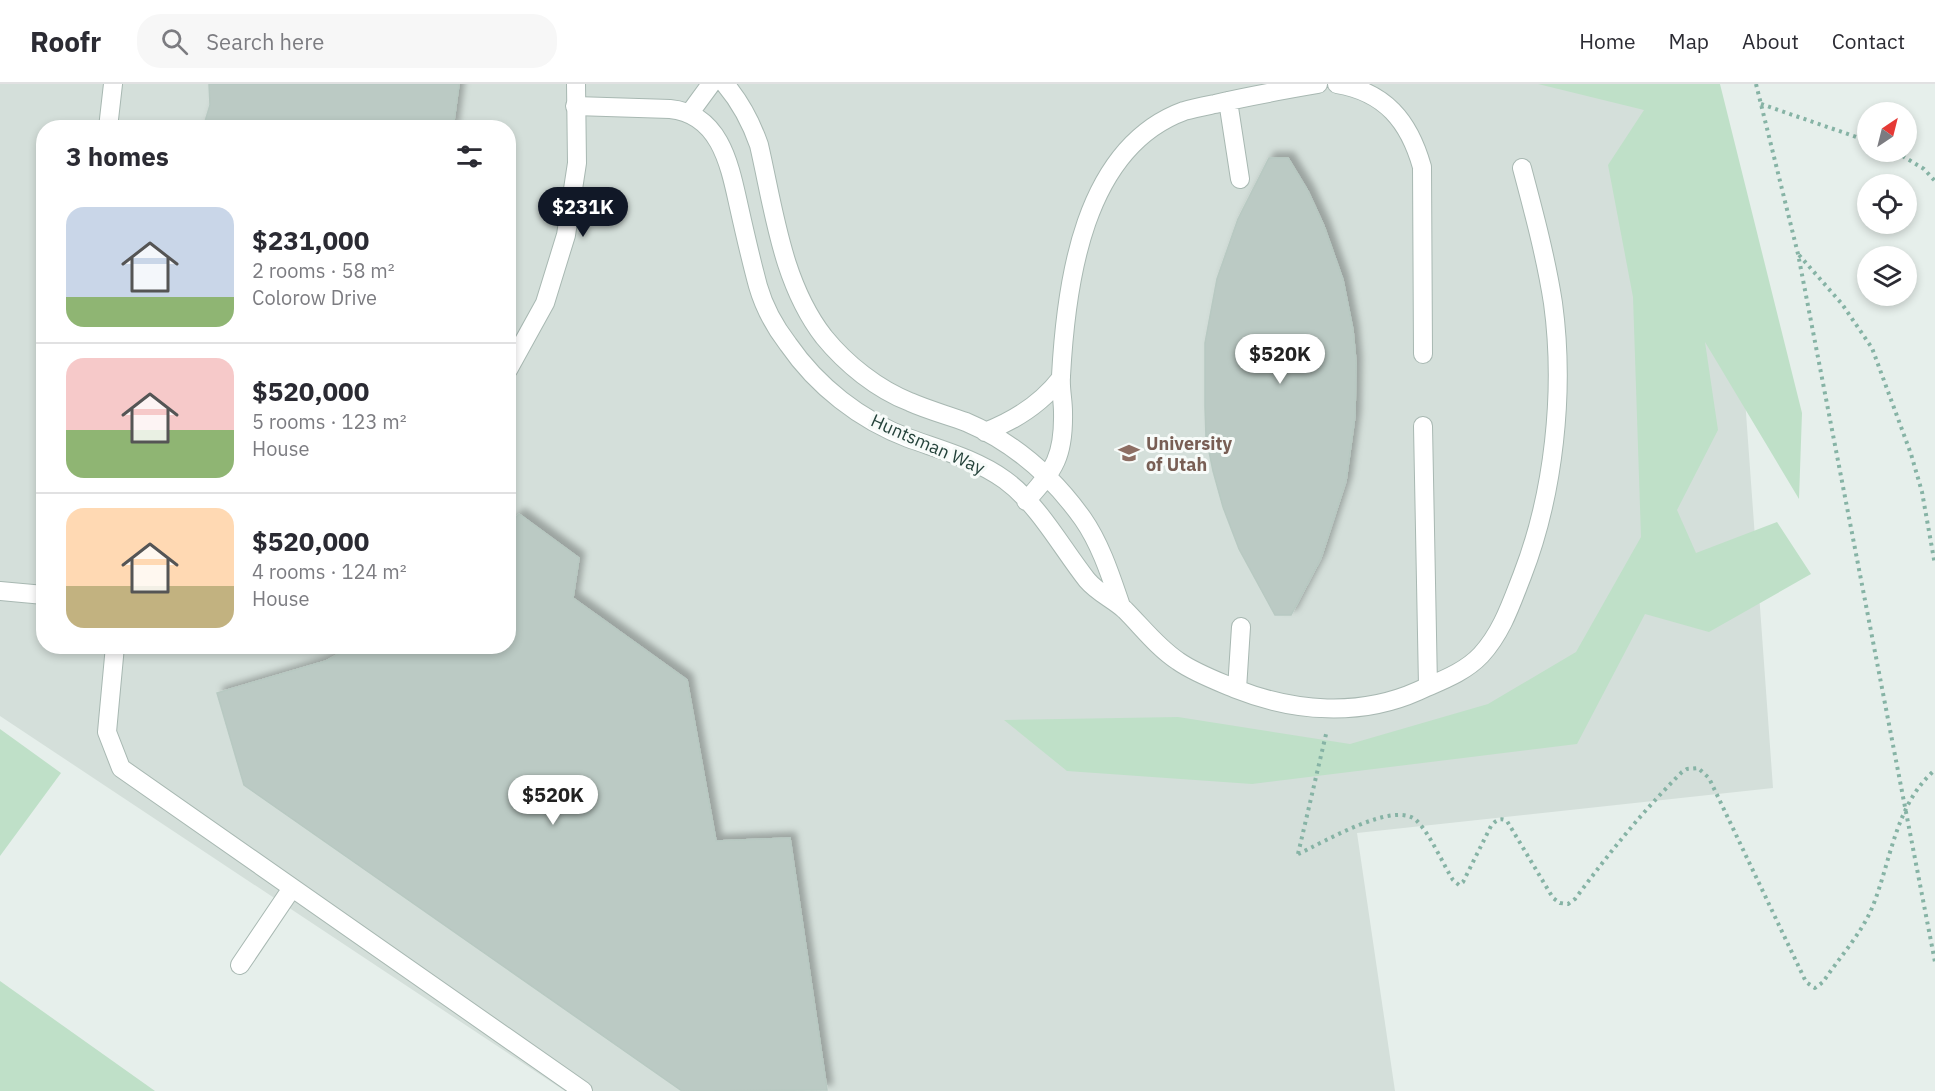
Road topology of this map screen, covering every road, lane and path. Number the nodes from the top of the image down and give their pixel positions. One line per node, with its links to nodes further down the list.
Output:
1 (113, 84): 12 (street)
2 (576, 84): 10 (street)
3 (711, 84): 11 (street)
4 (725, 84): 23 (street, Huntsman Way)
5 (1318, 84): 8 (street)
6 (1337, 84): 19 (street)
7 (1756, 84): 9 (path)
8 (1228, 101): 16 (street); 21 (street)
9 (1761, 104): 13 (path); 18 (path)
10 (575, 106): 11 (street, Huntsman Way); 20 (street)
11 (689, 114): 25 (street, Huntsman Way)
12 (109, 120)
13 (1857, 137)
14 (1912, 162): 17 (path)
15 (1522, 168): 32 (street, Huntsman Way)
16 (1240, 179)
17 (1935, 181)
18 (1798, 254): 26 (path); 36 (path)
19 (1423, 354)
20 (516, 356)
21 (1061, 378): 23 (street); 24 (street)
22 (1423, 426): 32 (street)
23 (985, 432): 24 (street, Huntsman Way)
24 (1047, 477): 25 (street); 29 (street, Huntsman Way)
25 (1026, 501): 29 (street, Huntsman Way)
26 (1935, 565)
27 (0, 591): 28 (street)
28 (36, 594)
29 (1121, 606): 33 (street, Huntsman Way)
30 (1241, 627): 33 (street)
31 (114, 654): 37 (street)
32 (1428, 686): 34 (street, Huntsman Way)
33 (1237, 689): 34 (street, Huntsman Way)
34 (1332, 709): 36 (path)
35 (1935, 770): 36 (path)
36 (1905, 810): 38 (path)
37 (292, 888): 39 (street); 40 (street)
38 (1935, 962)
39 (240, 965)
40 (583, 1091)

